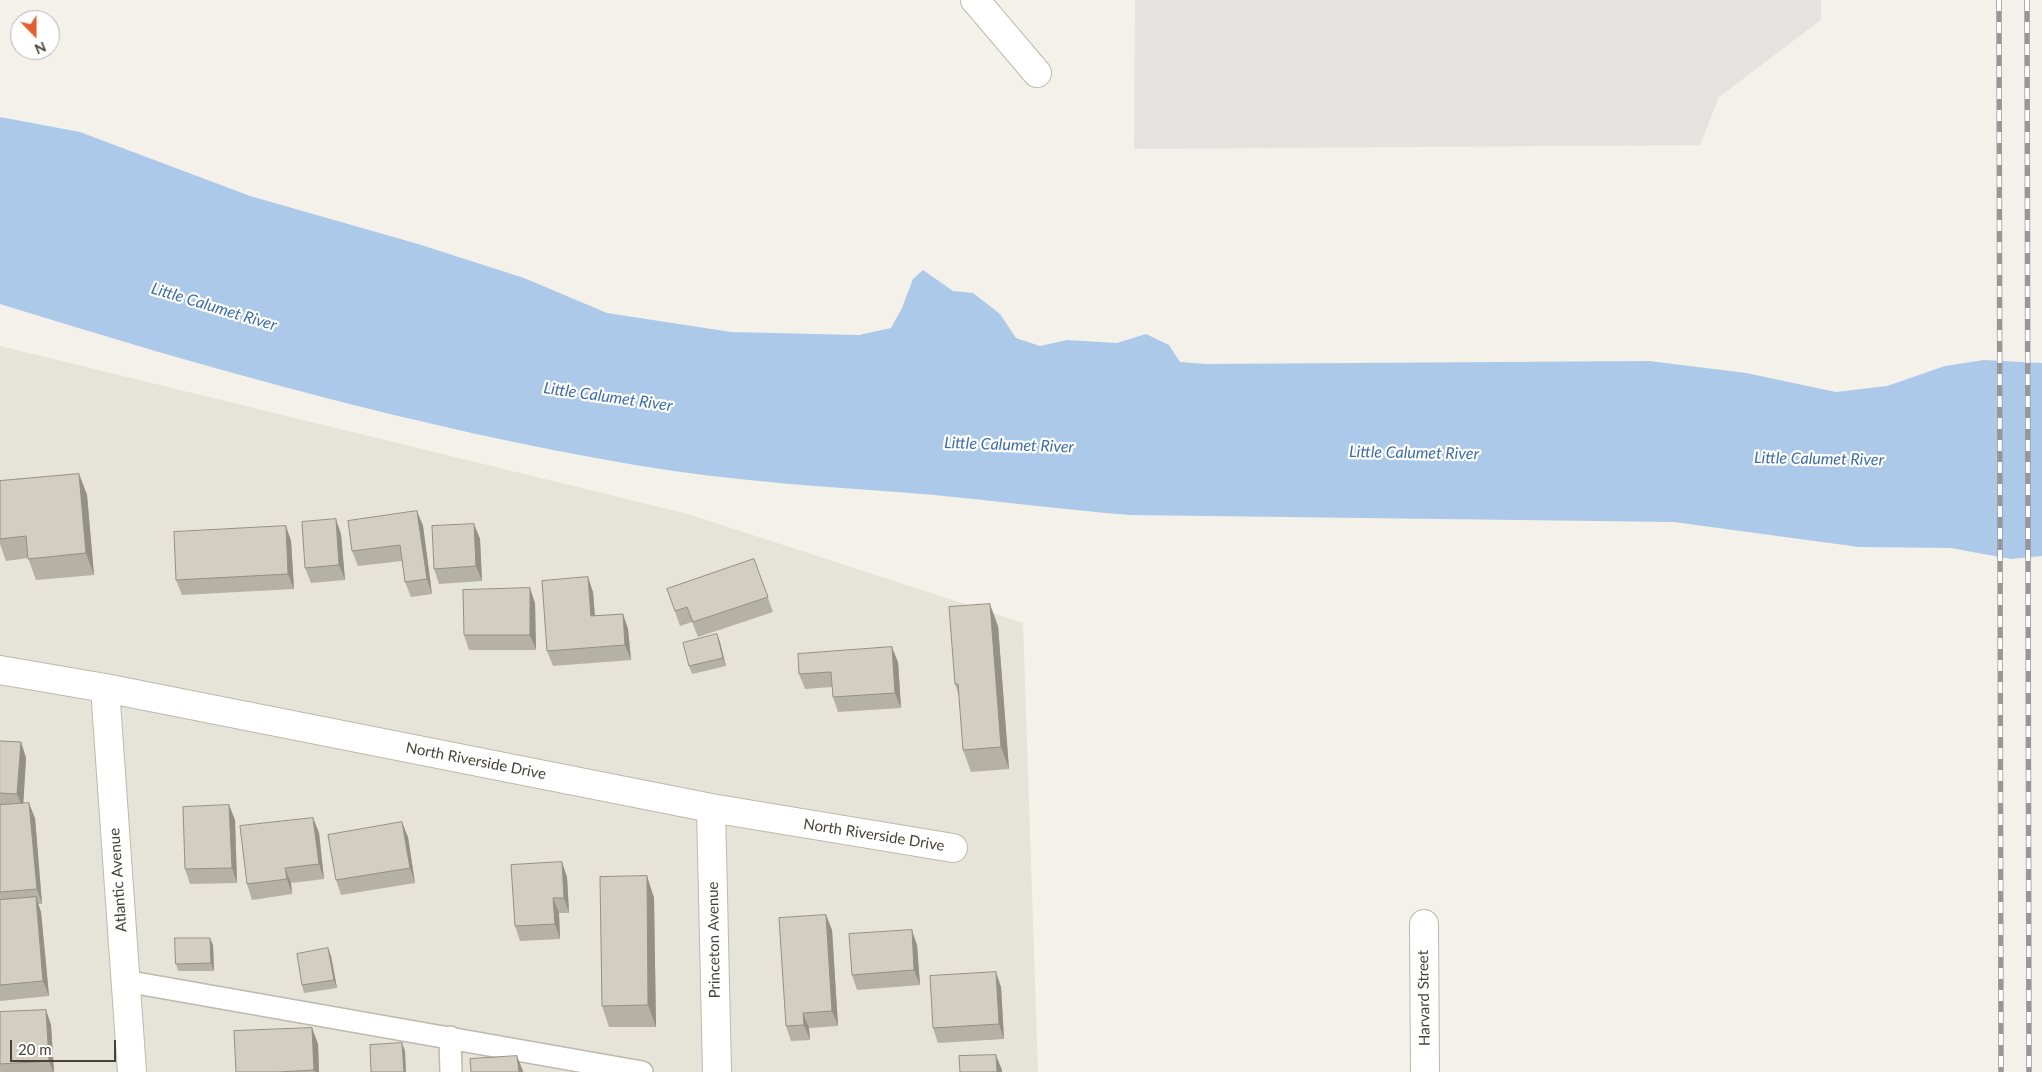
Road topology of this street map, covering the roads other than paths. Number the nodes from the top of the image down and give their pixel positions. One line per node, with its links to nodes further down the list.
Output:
1 (975, 0): 2 (street)
2 (1037, 73)
3 (0, 670): 4 (street, North Riverside Drive)
4 (105, 688): 5 (street, North Riverside Drive); 8 (street, Atlantic Avenue)
5 (711, 808): 6 (street, North Riverside Drive); 13 (street, Princeton Avenue)
6 (953, 848)
7 (1424, 924): 14 (street, Harvard Street)
8 (125, 981): 9 (lane); 10 (street, Atlantic Avenue)
9 (450, 1037): 11 (lane); 12 (lane)
10 (132, 1072)
11 (451, 1072)
12 (642, 1072)
13 (717, 1072)
14 (1425, 1072)

